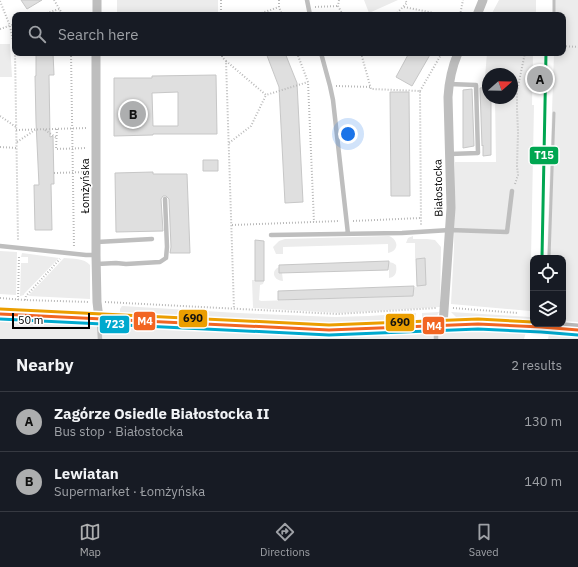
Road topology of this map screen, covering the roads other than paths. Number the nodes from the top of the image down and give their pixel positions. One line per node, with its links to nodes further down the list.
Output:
1 (96, 0): 4 (street)
2 (307, 0): 5 (lane)
3 (483, 0): 6 (street)
4 (96, 12)
5 (309, 12)
6 (478, 12)
7 (96, 56): 18 (street, Łomżyńska)
8 (322, 56): 15 (lane)
9 (457, 56): 10 (street, Białostocka)
10 (449, 84): 11 (street, Białostocka); 11 (lane)
11 (450, 154): 14 (street, Białostocka)
12 (512, 191): 14 (lane)
13 (165, 198): 20 (lane)
14 (450, 230): 15 (lane); 23 (street, Białostocka)
15 (348, 234): 16 (lane)
16 (271, 235)
17 (152, 239): 18 (lane)
18 (96, 242): 20 (street, Łomżyńska)
19 (0, 246): 20 (lane)
20 (96, 259): 22 (street, Łomżyńska)
21 (0, 314): 22 (street)
22 (99, 319): 23 (street); 25 (lane)
23 (440, 325): 24 (street); 26 (lane)
24 (578, 330)
25 (100, 339)
26 (436, 339)

